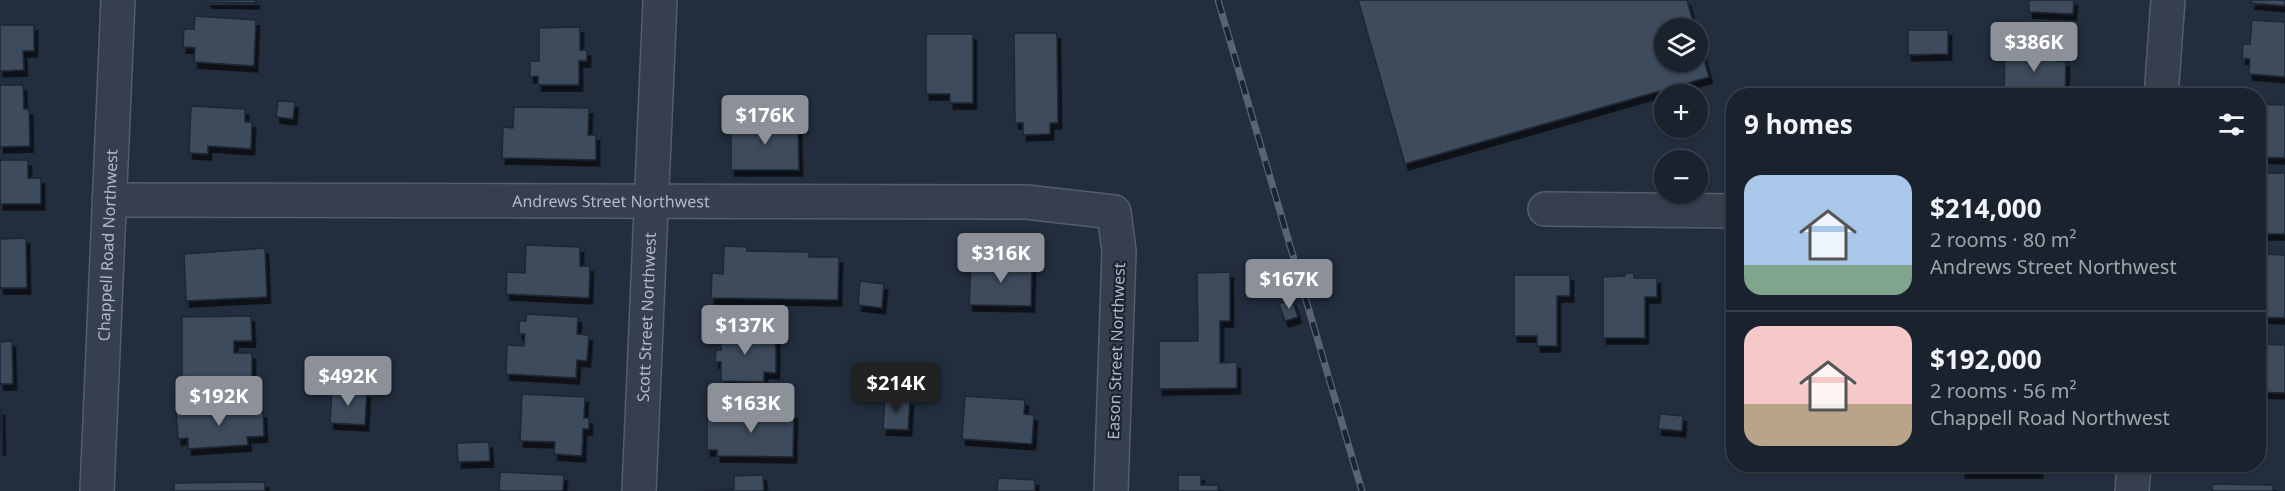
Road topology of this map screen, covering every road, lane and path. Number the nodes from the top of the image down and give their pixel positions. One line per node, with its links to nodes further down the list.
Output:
1 (118, 0): 5 (street, Chappell Road Northwest)
2 (660, 0): 6 (street, Scott Street Northwest)
3 (2168, 0): 4 (street)
4 (2162, 88)
5 (110, 200): 6 (street, Andrews Street Northwest); 11 (street, Chappell Road Northwest)
6 (652, 203): 9 (street, Andrews Street Northwest); 12 (street, Scott Street Northwest)
7 (1545, 209): 8 (street)
8 (1726, 211)
9 (1114, 212): 13 (street, Eason Street Northwest)
10 (2133, 472): 14 (street)
11 (97, 491)
12 (639, 491)
13 (1111, 491)
14 (2132, 491)

